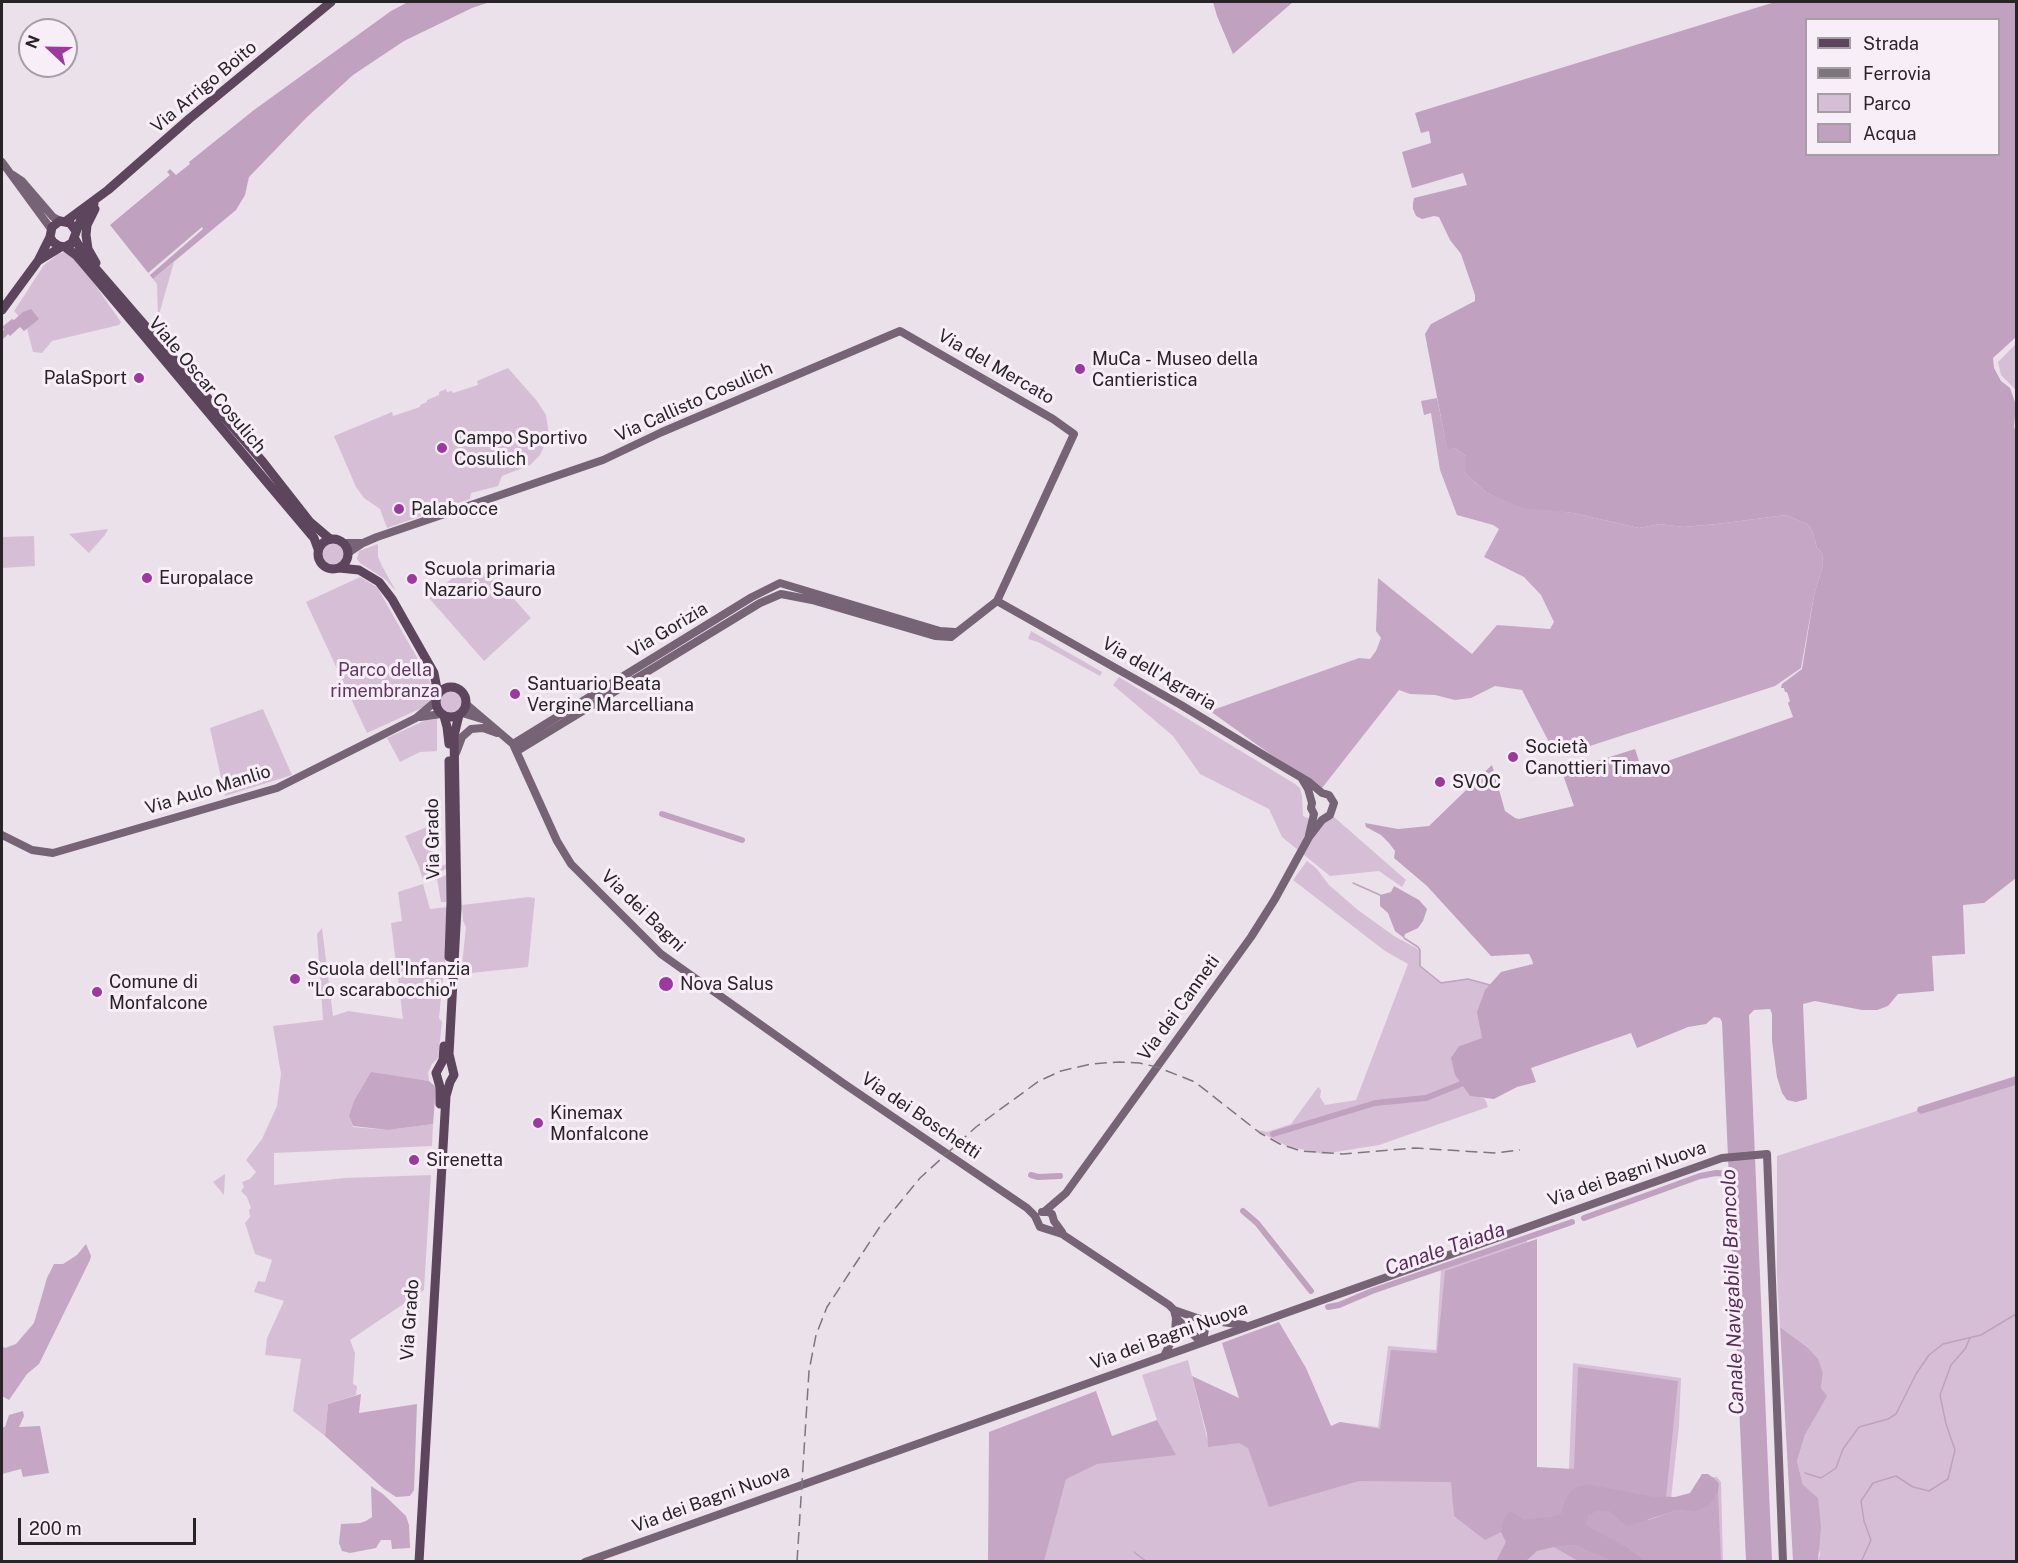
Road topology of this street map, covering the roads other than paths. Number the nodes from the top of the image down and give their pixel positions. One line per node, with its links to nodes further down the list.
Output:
1 (331, 2): 4 (main road, Via Arrigo Boito)
2 (2, 162): 3 (street)
3 (10, 173): 5 (street); 6 (street)
4 (102, 195): 5 (main road, Via Arrigo Boito); 7 (main road, Via Arrigo Boito); 10 (main road)
5 (63, 221): 6 (main road); 7 (main road)
6 (51, 233): 8 (main road); 9 (main road)
7 (75, 235): 8 (main road); 10 (main road, Viale Oscar Cosulich)
8 (63, 247): 9 (main road); 14 (main road, Viale Oscar Cosulich)
9 (38, 261): 11 (main road)
10 (108, 283): 13 (main road, Viale Oscar Cosulich)
11 (2, 310)
12 (900, 331): 15 (street, Via Callisto Cosulich); 18 (street, Via del Mercato)
13 (330, 538): 14 (main road); 15 (main road, Via Callisto Cosulich)
14 (318, 549): 16 (main road)
15 (346, 551): 16 (main road); 17 (main road)
16 (339, 568): 17 (main road)
17 (359, 570): 20 (main road)
18 (997, 601): 19 (street); 29 (street, Via dell'Agraria)
19 (957, 632): 27 (street, Via Gorizia); 27 (street, Via Gorizia)
20 (434, 673): 21 (main road); 22 (main road)
21 (450, 687): 22 (main road); 23 (main road)
22 (437, 697): 24 (main road); 25 (street, Via Aulo Manlio)
23 (462, 711): 24 (main road); 26 (street); 28 (main road, Via Grado)
24 (442, 715): 25 (street, Via Aulo Manlio); 36 (main road, Via Grado)
25 (416, 718): 33 (street, Via Aulo Manlio)
26 (505, 738): 27 (street); 28 (street)
27 (515, 748): 35 (street, Via dei Bagni)
28 (454, 761): 37 (main road, Via Grado)
29 (1302, 779): 30 (street, Via dell'Agraria); 31 (street)
30 (1322, 792): 31 (street); 32 (street)
31 (1312, 809): 32 (street); 34 (street, Via dei Canneti)
32 (1325, 818): 34 (street, Via dei Canneti)
33 (2, 835)
34 (1309, 837): 41 (street, Via dei Canneti)
35 (797, 1050): 40 (street, Via dei Boschetti)
36 (438, 1068): 37 (main road); 38 (main road, Via Grado)
37 (451, 1068): 39 (main road, Via Grado)
38 (439, 1081): 39 (main road); 48 (main road, Via Grado)
39 (450, 1082): 49 (main road, Via Grado)
40 (1027, 1208): 41 (street, Via dei Boschetti); 42 (street, Via dei Boschetti)
41 (1049, 1218): 42 (street, Via dei Canneti); 42 (street, Via dei Boschetti); 43 (street, Via dei Boschetti)
42 (1037, 1220)
43 (1175, 1314): 44 (street, Via dei Boschetti); 46 (street, Via dei Boschetti); 47 (street)
44 (1200, 1319): 45 (street, Via dei Boschetti); 46 (street)
45 (1247, 1325): 46 (street, Via dei Bagni Nuova); 51 (street, Via dei Bagni Nuova)
46 (1203, 1341): 47 (street, Via dei Bagni Nuova)
47 (1165, 1354): 50 (street, Via dei Bagni Nuova)
48 (412, 1562)
49 (418, 1562)
50 (585, 1562)
51 (1783, 1562)

